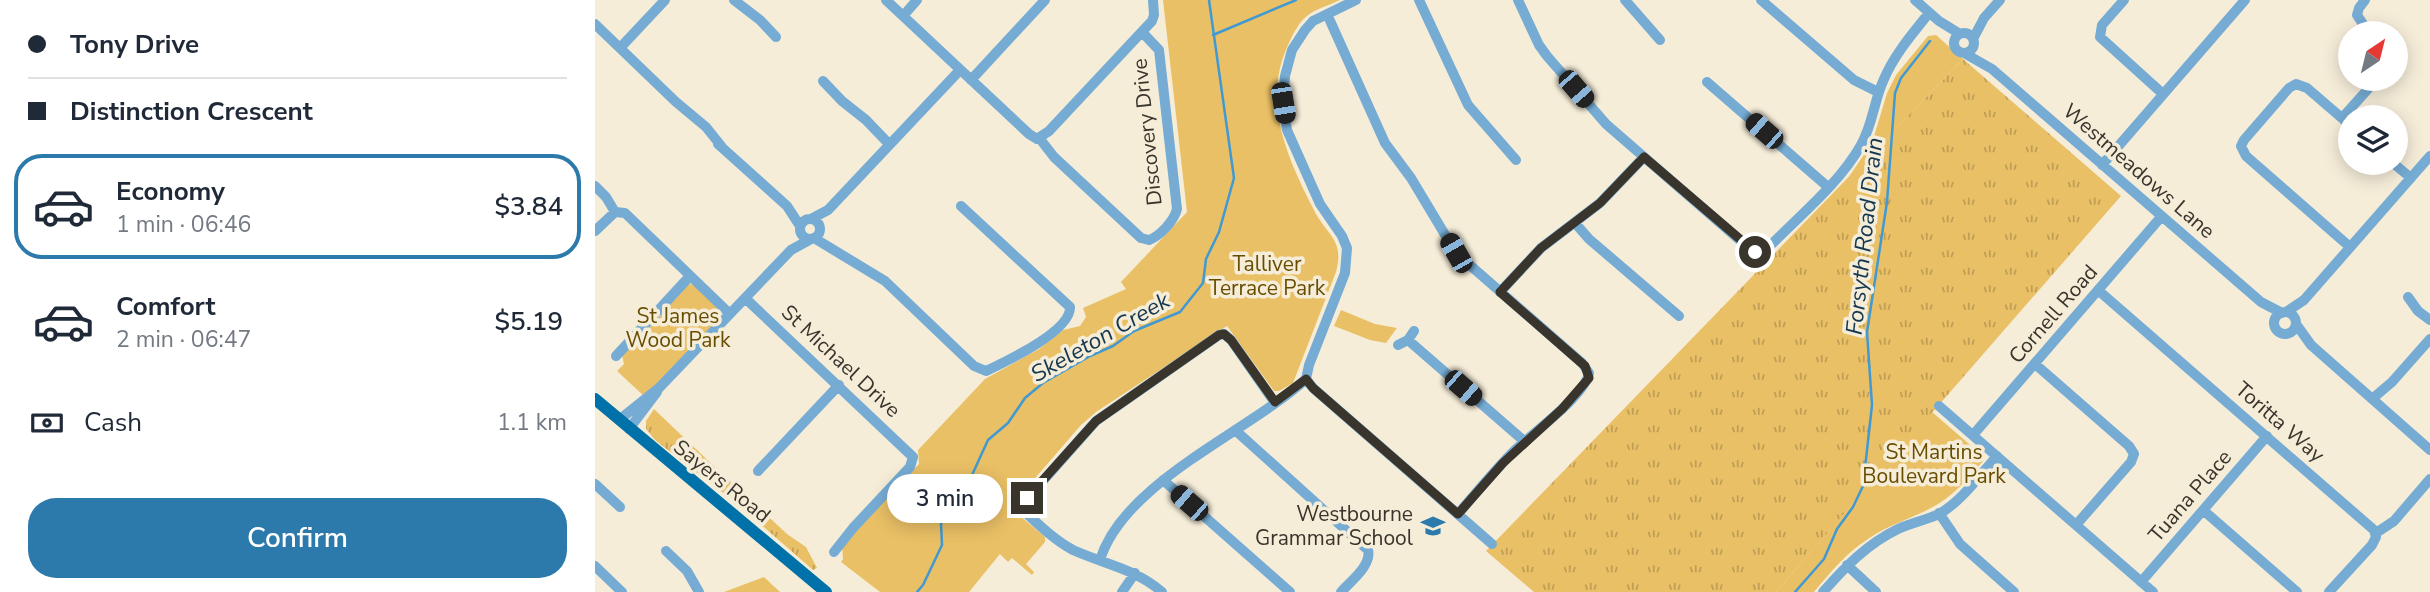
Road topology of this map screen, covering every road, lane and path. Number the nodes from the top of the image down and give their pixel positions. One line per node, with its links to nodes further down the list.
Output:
1 (665, 0): 28 (street)
2 (734, 0): 25 (street)
3 (886, 0): 18 (street)
4 (917, 0): 18 (street)
5 (1045, 0): 32 (street)
6 (1153, 0): 23 (street)
7 (1356, 0): 17 (street)
8 (1419, 0): 42 (street)
9 (1518, 0): 41 (street)
10 (1625, 0): 26 (street)
11 (1761, 0): 35 (street)
12 (1915, 0): 19 (street, Westmeadows Lane)
13 (2000, 0): 20 (street)
14 (2124, 0): 36 (street)
15 (2245, 0): 36 (street)
16 (2365, 0): 21 (street)
17 (1327, 14): 60 (street); 77 (street)
18 (903, 16): 31 (street)
19 (1934, 17): 24 (street, Westmeadows Lane); 29 (street, Westmeadows Lane); 35 (street)
20 (1984, 18): 24 (street); 27 (street)
21 (2361, 21)
22 (595, 24): 28 (street)
23 (1142, 32): 38 (street); 38 (street, Discovery Drive)
24 (1962, 33): 27 (street, Westmeadows Lane); 29 (street)
25 (776, 37)
26 (1660, 40)
27 (1974, 41): 29 (street); 30 (street, Westmeadows Lane)
28 (620, 47): 52 (street)
29 (1960, 51): 30 (street, Westmeadows Lane)
30 (1991, 69): 43 (street, Westmeadows Lane)
31 (960, 70): 32 (street); 39 (street)
32 (971, 80): 38 (street)
33 (823, 81): 39 (street)
34 (1707, 82): 47 (street)
35 (1878, 92): 47 (street)
36 (2163, 94): 43 (street)
37 (2338, 115): 56 (street)
38 (1040, 139)
39 (889, 144): 49 (street)
40 (2430, 156): 45 (street)
41 (1644, 157): 47 (street); 53 (street)
42 (1516, 160)
43 (2102, 165): 51 (street, Westmeadows Lane)
44 (2407, 175): 45 (street)
45 (2411, 178): 56 (street)
46 (595, 186): 50 (street)
47 (1828, 187)
48 (961, 206): 55 (street)
49 (828, 210): 52 (street); 55 (street)
50 (615, 212): 54 (street); 58 (street)
51 (2161, 216): 59 (street, Cornell Road); 64 (street, Westmeadows Lane)
52 (805, 223): 55 (street); 55 (street); 57 (street)
53 (1575, 223): 60 (street); 67 (street)
54 (595, 231)
55 (816, 234): 57 (street)
56 (2350, 247): 63 (street)
57 (791, 250): 62 (street)
58 (690, 276): 65 (street); 75 (street)
59 (2099, 291): 76 (street, Cornell Road); 88 (street, Toritta Way)
60 (1500, 292): 89 (street)
61 (2408, 297): 68 (street)
62 (745, 298): 65 (street); 78 (street, St Michael Drive)
63 (2304, 300): 66 (street); 70 (street)
64 (2261, 302): 66 (street, Westmeadows Lane); 69 (street, Westmeadows Lane)
65 (729, 313): 79 (street)
66 (2284, 313): 69 (street); 70 (street)
67 (1679, 316)
68 (2430, 320)
69 (2274, 321): 71 (street)
70 (2295, 322): 71 (street); 74 (street)
71 (2287, 334): 74 (street)
72 (1407, 339): 89 (street)
73 (2430, 339): 81 (street)
74 (2311, 345): 81 (street)
75 (616, 356)
76 (2035, 364): 87 (street, Cornell Road); 100 (street)
77 (1306, 379): 82 (street); 99 (street)
78 (839, 385): 92 (street); 104 (street, St Michael Drive)
79 (659, 388): 84 (street); 85 (street)
80 (595, 399): 84 (main road, Sayers Road)
81 (2375, 401): 90 (street)
82 (1275, 402): 86 (street); 105 (street)
83 (1939, 406): 87 (street)
84 (618, 420): 85 (main road, Sayers Road)
85 (629, 429): 112 (main road, Sayers Road)
86 (1235, 430): 94 (street); 116 (street)
87 (1973, 435): 91 (street)
88 (2267, 436): 97 (street, Tuana Place); 101 (street, Toritta Way)
89 (1524, 441): 99 (street)
90 (2430, 450)
91 (1997, 456): 98 (street); 100 (street)
92 (758, 471)
93 (2430, 479): 101 (street)
94 (1163, 480): 105 (street); 115 (street)
95 (597, 491): 96 (street)
96 (620, 507)
97 (2203, 510): 109 (street, Tuana Place); 121 (street)
98 (1939, 513): 106 (street); 119 (street)
99 (1458, 514): 102 (street)
100 (2075, 525): 109 (street)
101 (2376, 533): 122 (street)
102 (1492, 544)
103 (667, 551): 110 (street)
104 (834, 552)
105 (1101, 560): 108 (street)
106 (1847, 565): 117 (street); 118 (street)
107 (595, 566): 111 (street)
108 (1135, 573): 113 (street); 114 (street)
109 (2141, 582): 120 (street)
110 (696, 591)
111 (622, 592)
112 (826, 592)
113 (1122, 592)
114 (1162, 592)
115 (1290, 592)
116 (1341, 592)
117 (1823, 592)
118 (1876, 592)
119 (2014, 592)
120 (2153, 592)
121 (2297, 592)
122 (2329, 592)

